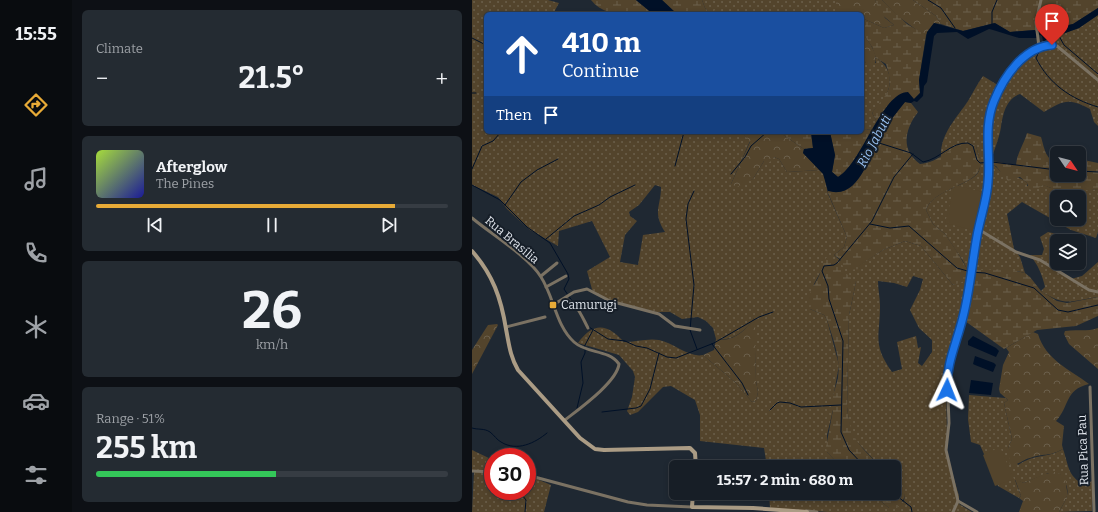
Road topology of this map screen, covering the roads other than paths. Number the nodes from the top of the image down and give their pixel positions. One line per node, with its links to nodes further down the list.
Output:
1 (1041, 0): 2 (street)
2 (1039, 47): 3 (street); 5 (street)
3 (1098, 80)
4 (472, 218): 8 (street, Rua Brasília)
5 (978, 229): 11 (street); 25 (street)
6 (472, 251): 15 (street)
7 (557, 263): 8 (street, Rua Brasília)
8 (541, 276): 10 (street, Rua Brasília)
9 (566, 276): 10 (street)
10 (546, 286): 13 (street, Rua Brasília)
11 (1098, 292)
12 (565, 299): 13 (street); 16 (street); 17 (street)
13 (553, 304): 19 (street, Rua Brasília)
14 (545, 317): 15 (street)
15 (506, 327): 19 (street)
16 (588, 328)
17 (700, 330)
18 (1090, 387): 33 (street, Rua Pica Pau)
19 (565, 420): 20 (street)
20 (696, 460)
21 (472, 471): 22 (street)
22 (484, 472)
23 (536, 478): 26 (street)
24 (693, 500): 26 (street)
25 (958, 502): 31 (street); 32 (street)
26 (692, 507): 28 (street)
27 (1098, 509): 33 (street)
28 (787, 511): 29 (street)
29 (807, 512): 30 (street)
30 (817, 512)
31 (953, 512)
32 (977, 512)
33 (1094, 512)

